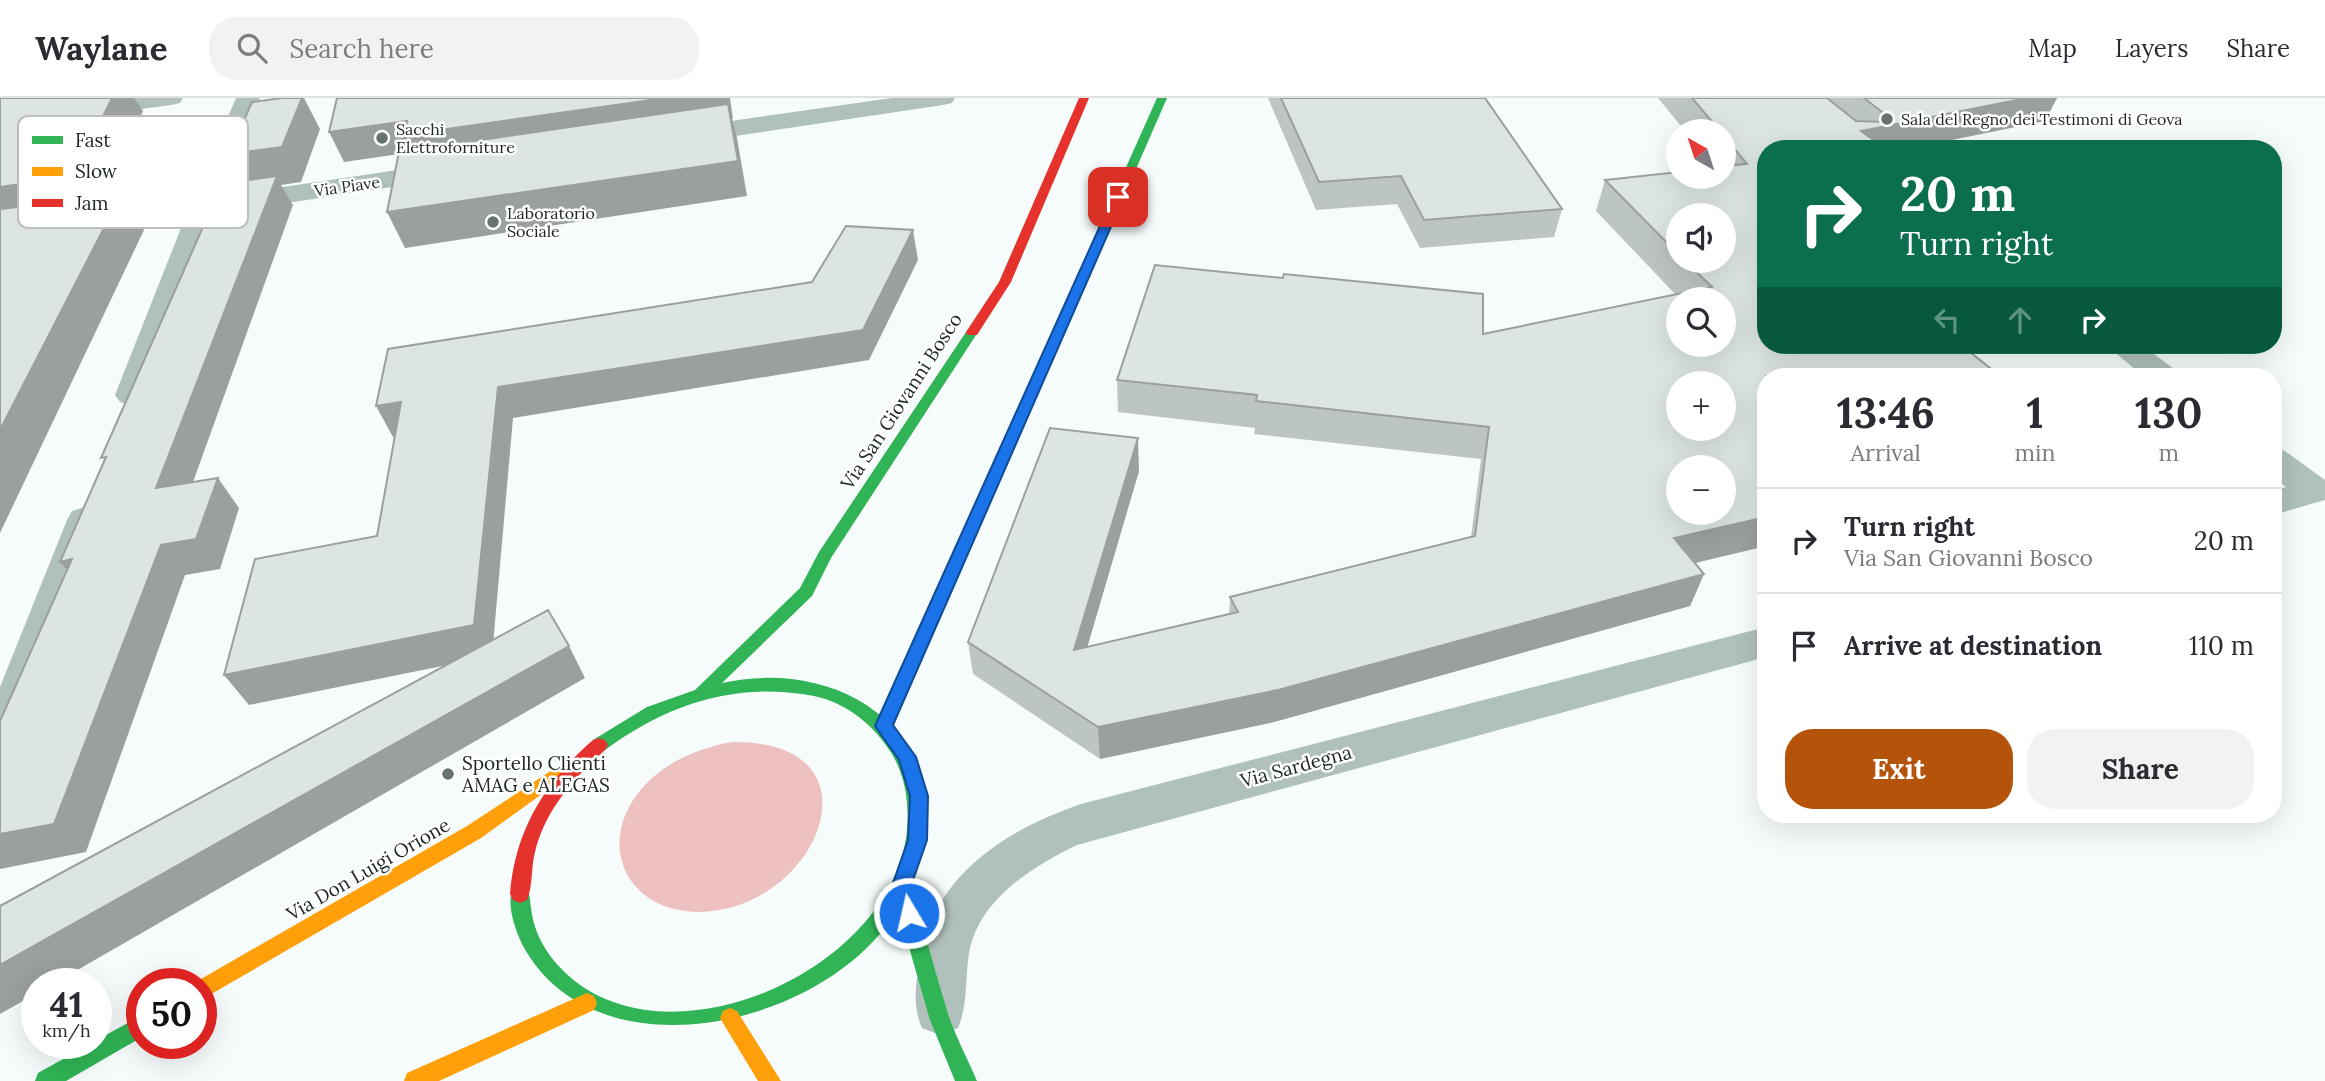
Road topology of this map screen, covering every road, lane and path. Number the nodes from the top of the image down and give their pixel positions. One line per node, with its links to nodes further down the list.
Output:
1 (171, 98): 6 (street)
2 (248, 98): 7 (street)
3 (943, 98): 10 (street)
4 (1084, 98): 23 (main road, Via San Giovanni Bosco)
5 (1162, 98): 24 (main road)
6 (31, 116)
7 (241, 116)
8 (18, 118): 9 (street)
9 (0, 120)
10 (655, 140)
11 (463, 169): 12 (street, Via Piave)
12 (248, 200)
13 (61, 228): 15 (street, Via Piave)
14 (195, 228): 18 (street)
15 (0, 237)
16 (2134, 354): 17 (street)
17 (2152, 368)
18 (119, 429)
19 (2282, 467): 21 (street)
20 (95, 495): 26 (street)
21 (2282, 500)
22 (1757, 644): 31 (street, Via Sardegna)
23 (702, 692): 24 (main road, Via San Giovanni Bosco); 25 (main road, Via San Giovanni Bosco)
24 (884, 726): 27 (main road, Via San Giovanni Bosco)
25 (619, 729): 28 (main road, Via Don Luigi Orione); 29 (main road, Via San Giovanni Bosco)
26 (0, 732)
27 (901, 886): 30 (main road, Via San Giovanni Bosco); 31 (main road)
28 (217, 981)
29 (587, 1003): 30 (main road, Via San Giovanni Bosco); 34 (main road)
30 (730, 1018): 35 (main road)
31 (940, 1020): 36 (main road)
32 (126, 1034): 33 (main road)
33 (46, 1081)
34 (415, 1081)
35 (770, 1081)
36 (966, 1081)

